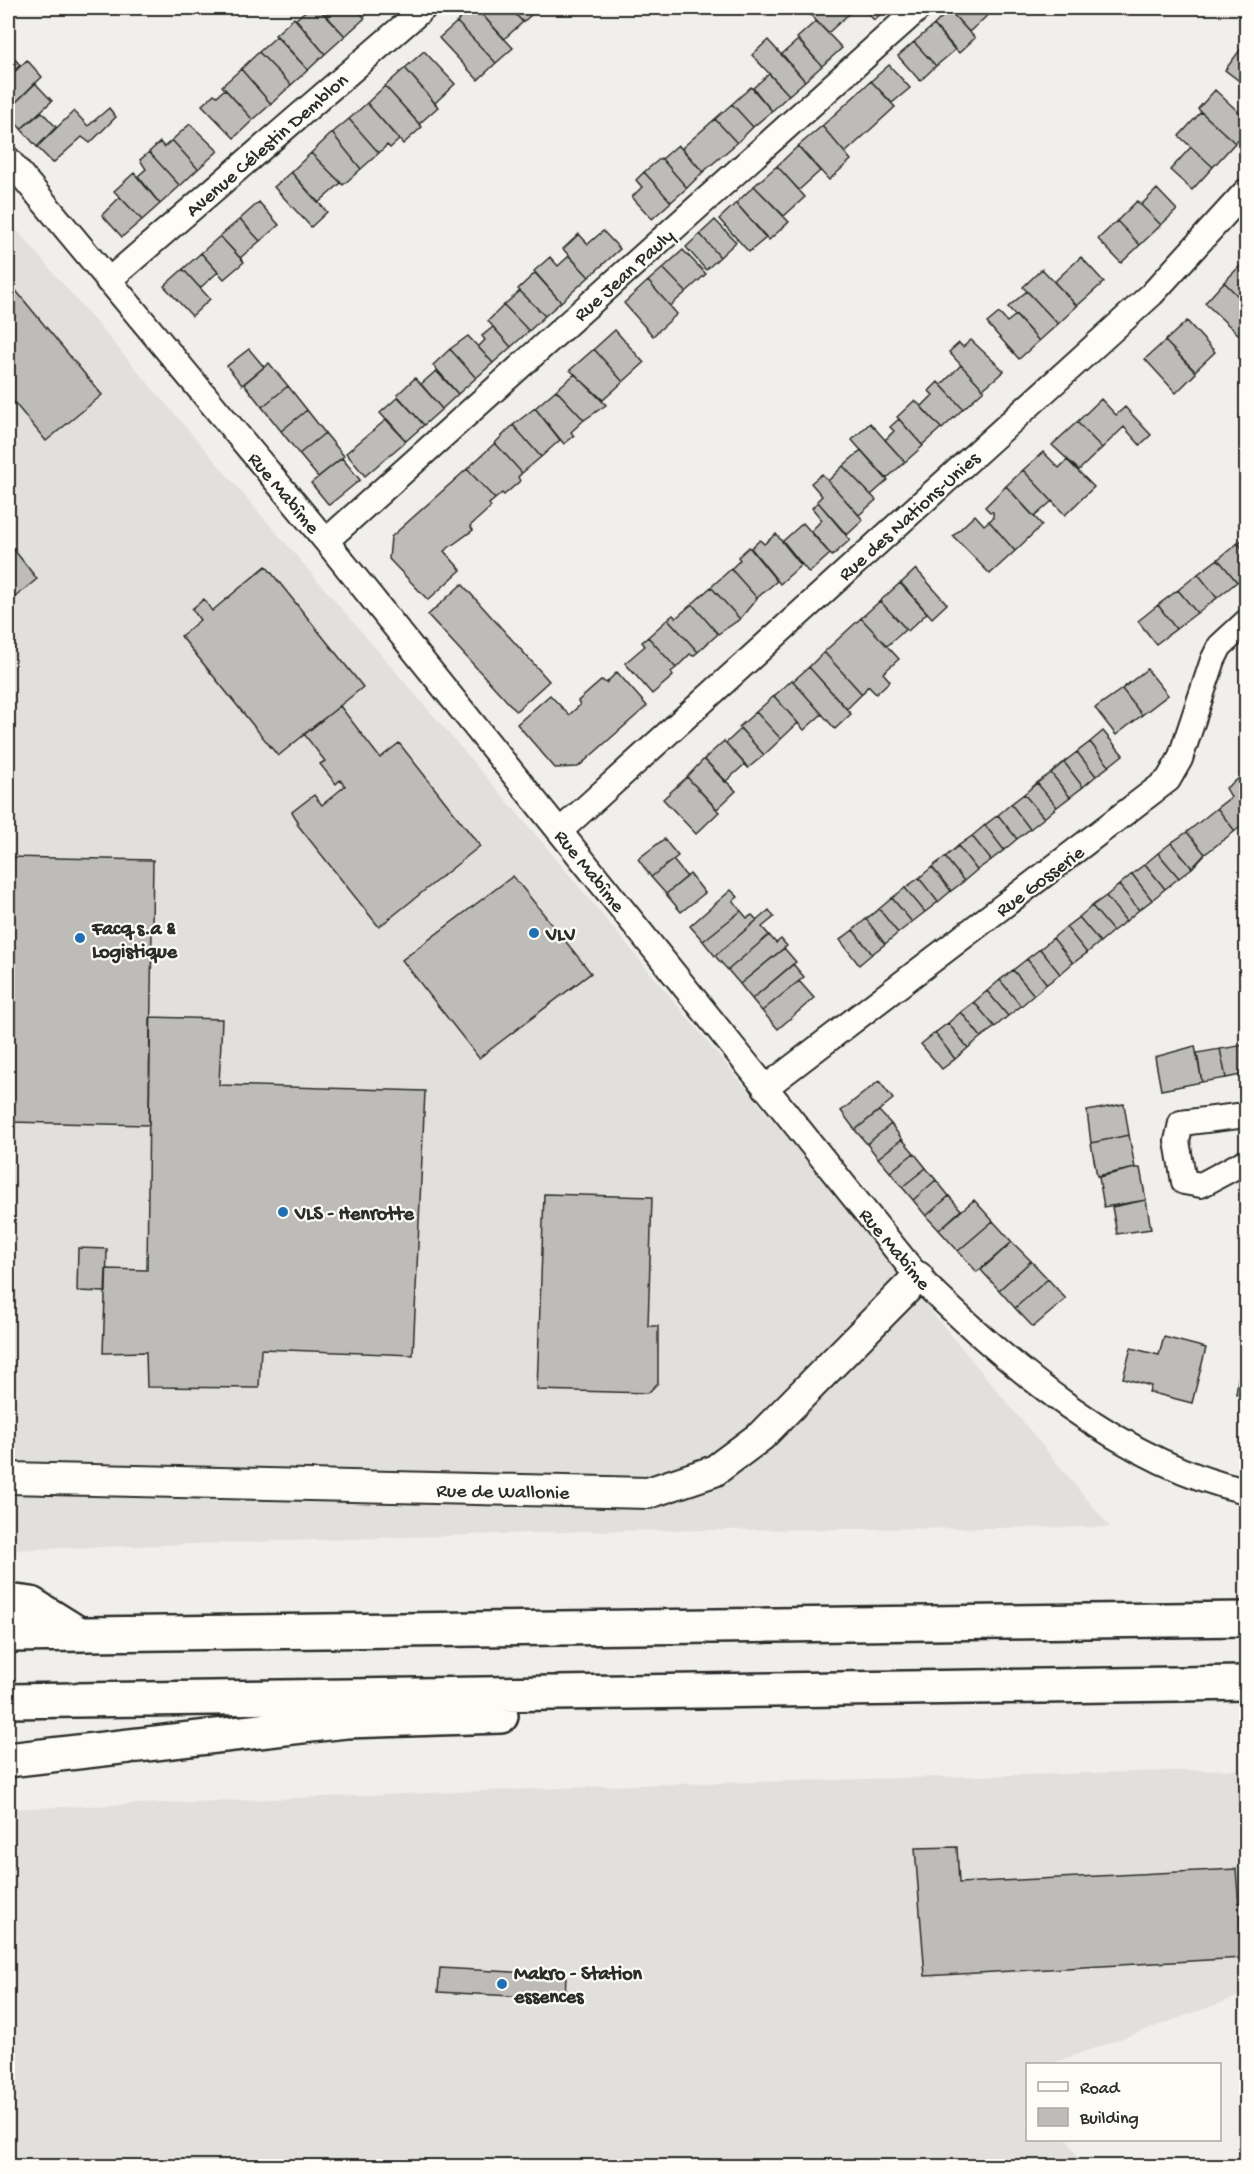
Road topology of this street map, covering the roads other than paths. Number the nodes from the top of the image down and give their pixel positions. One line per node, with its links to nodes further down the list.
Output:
1 (424, 8): 3 (street, Avenue Célestin Demblon)
2 (919, 8): 7 (street, Rue Jean Pauly)
3 (398, 16): 6 (street, Avenue Célestin Demblon)
4 (8, 159): 6 (street, Rue Mabîme)
5 (1246, 191): 9 (street, Rue des Nations-Unies)
6 (108, 281): 7 (street, Rue Mabîme)
7 (326, 541): 9 (street, Rue Mabîme)
8 (1246, 622): 10 (street, Rue Gosserie)
9 (560, 831): 10 (street, Rue Mabîme)
10 (765, 1088): 13 (street, Rue Mabîme)
11 (1246, 1115): 12 (street)
12 (1246, 1161)
13 (918, 1277): 14 (street, Rue de Wallonie); 15 (street, Rue Mabîme)
14 (8, 1478)
15 (1246, 1491)
16 (8, 1601): 18 (highway)
17 (1246, 1619): 18 (highway)
18 (79, 1634): 19 (highway)
19 (8, 1635)
20 (1246, 1683): 21 (highway)
21 (929, 1688): 22 (highway); 23 (highway)
22 (8, 1701)
23 (8, 1760)

